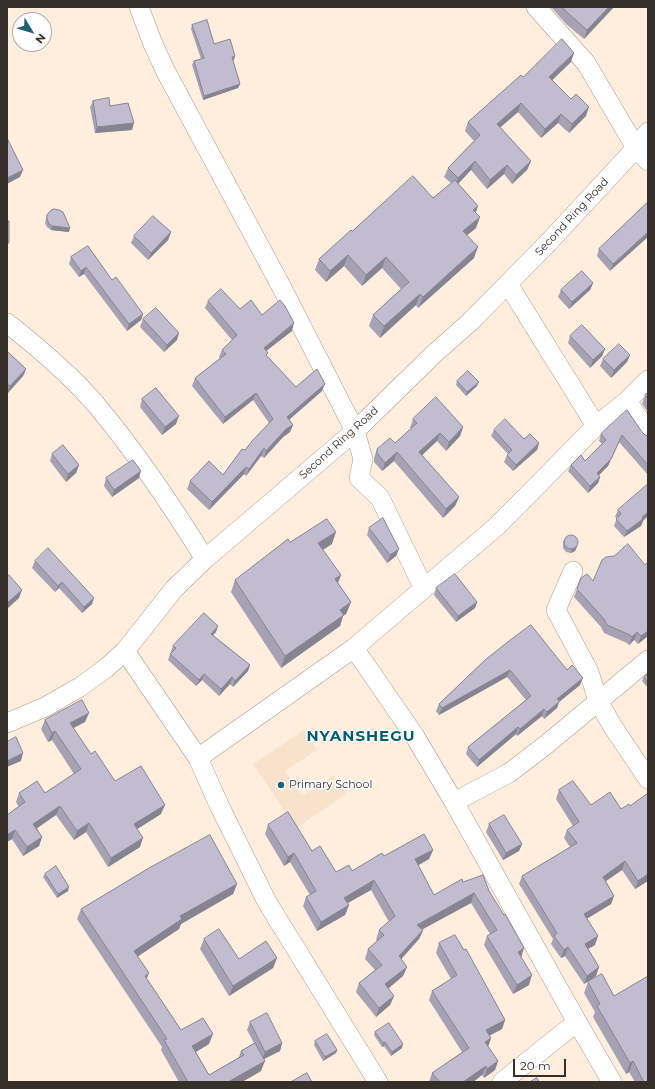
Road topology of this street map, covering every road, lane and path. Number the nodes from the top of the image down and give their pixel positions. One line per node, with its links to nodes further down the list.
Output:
1 (139, 7): 10 (street)
2 (536, 7): 4 (street)
3 (648, 132): 4 (street, Second Ring Road)
4 (642, 154): 5 (street, Second Ring Road)
5 (508, 284): 9 (street); 10 (street, Second Ring Road)
6 (7, 323): 12 (street)
7 (648, 380): 8 (street)
8 (627, 401): 9 (street); 11 (street)
9 (596, 426): 14 (street)
10 (355, 431): 12 (street, Second Ring Road); 14 (street)
11 (648, 432)
12 (205, 559): 16 (street, Second Ring Road)
13 (573, 571): 18 (street)
14 (423, 587): 15 (street)
15 (354, 648): 20 (street); 22 (street)
16 (125, 651): 19 (street, Second Ring Road); 20 (street)
17 (648, 660): 18 (street)
18 (598, 701): 21 (street); 22 (street)
19 (7, 723)
20 (198, 758): 24 (street)
21 (648, 779)
22 (454, 802): 23 (street)
23 (577, 1022): 25 (street); 26 (street)
24 (378, 1082)
25 (502, 1082)
26 (612, 1082)

